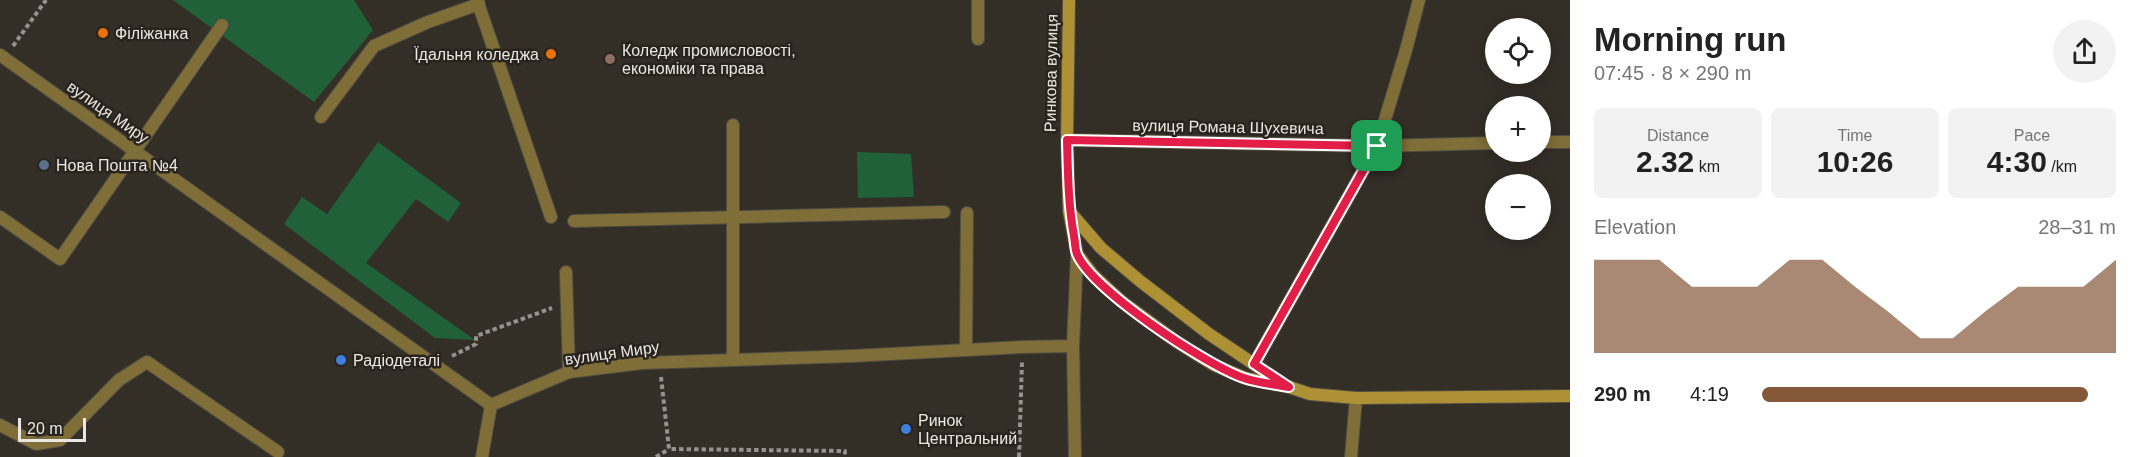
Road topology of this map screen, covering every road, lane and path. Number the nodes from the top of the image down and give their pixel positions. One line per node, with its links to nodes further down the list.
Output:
1 (46, 0): 8 (path)
2 (978, 0): 7 (street)
3 (1069, 0): 12 (main road, Ринкова вулиця)
4 (1419, 0): 16 (street)
5 (478, 2): 10 (street); 23 (street)
6 (222, 25): 17 (street)
7 (978, 39)
8 (21, 54)
9 (0, 55): 17 (street, вулиця Миру)
10 (321, 117)
11 (733, 125): 21 (street)
12 (1067, 140): 16 (street, вулиця Романа Шухевича); 18 (main road, Ринкова вулиця)
13 (1551, 142): 14 (street)
14 (1570, 142)
15 (1485, 143): 16 (street, вулиця Романа Шухевича)
16 (1377, 146): 34 (street)
17 (134, 151): 22 (street); 39 (street, вулиця Миру)
18 (1069, 211): 25 (main road, Ринкова вулиця); 34 (main road)
19 (944, 212): 21 (street)
20 (967, 213): 30 (street)
21 (733, 216): 24 (street); 32 (street)
22 (0, 217)
23 (551, 217)
24 (573, 221)
25 (1077, 254): 28 (street); 36 (main road)
26 (566, 272): 27 (street)
27 (567, 303): 31 (path); 35 (street)
28 (1073, 346): 29 (street, вулиця Миру); 47 (street)
29 (1022, 347): 30 (street, вулиця Миру); 46 (path)
30 (966, 350): 32 (street, вулиця Миру)
31 (449, 357)
32 (733, 359): 33 (street, вулиця Миру)
33 (659, 362): 35 (street, вулиця Миру); 41 (path)
34 (1254, 364): 36 (main road)
35 (569, 372): 39 (street, вулиця Миру)
36 (1289, 387): 38 (main road)
37 (1570, 396): 38 (main road)
38 (1356, 398): 48 (street)
39 (491, 405): 43 (street)
40 (0, 425): 42 (street)
41 (669, 449): 44 (path); 45 (path)
42 (278, 452)
43 (482, 457)
44 (656, 457)
45 (845, 457)
46 (1019, 457)
47 (1075, 457)
48 (1351, 457)

